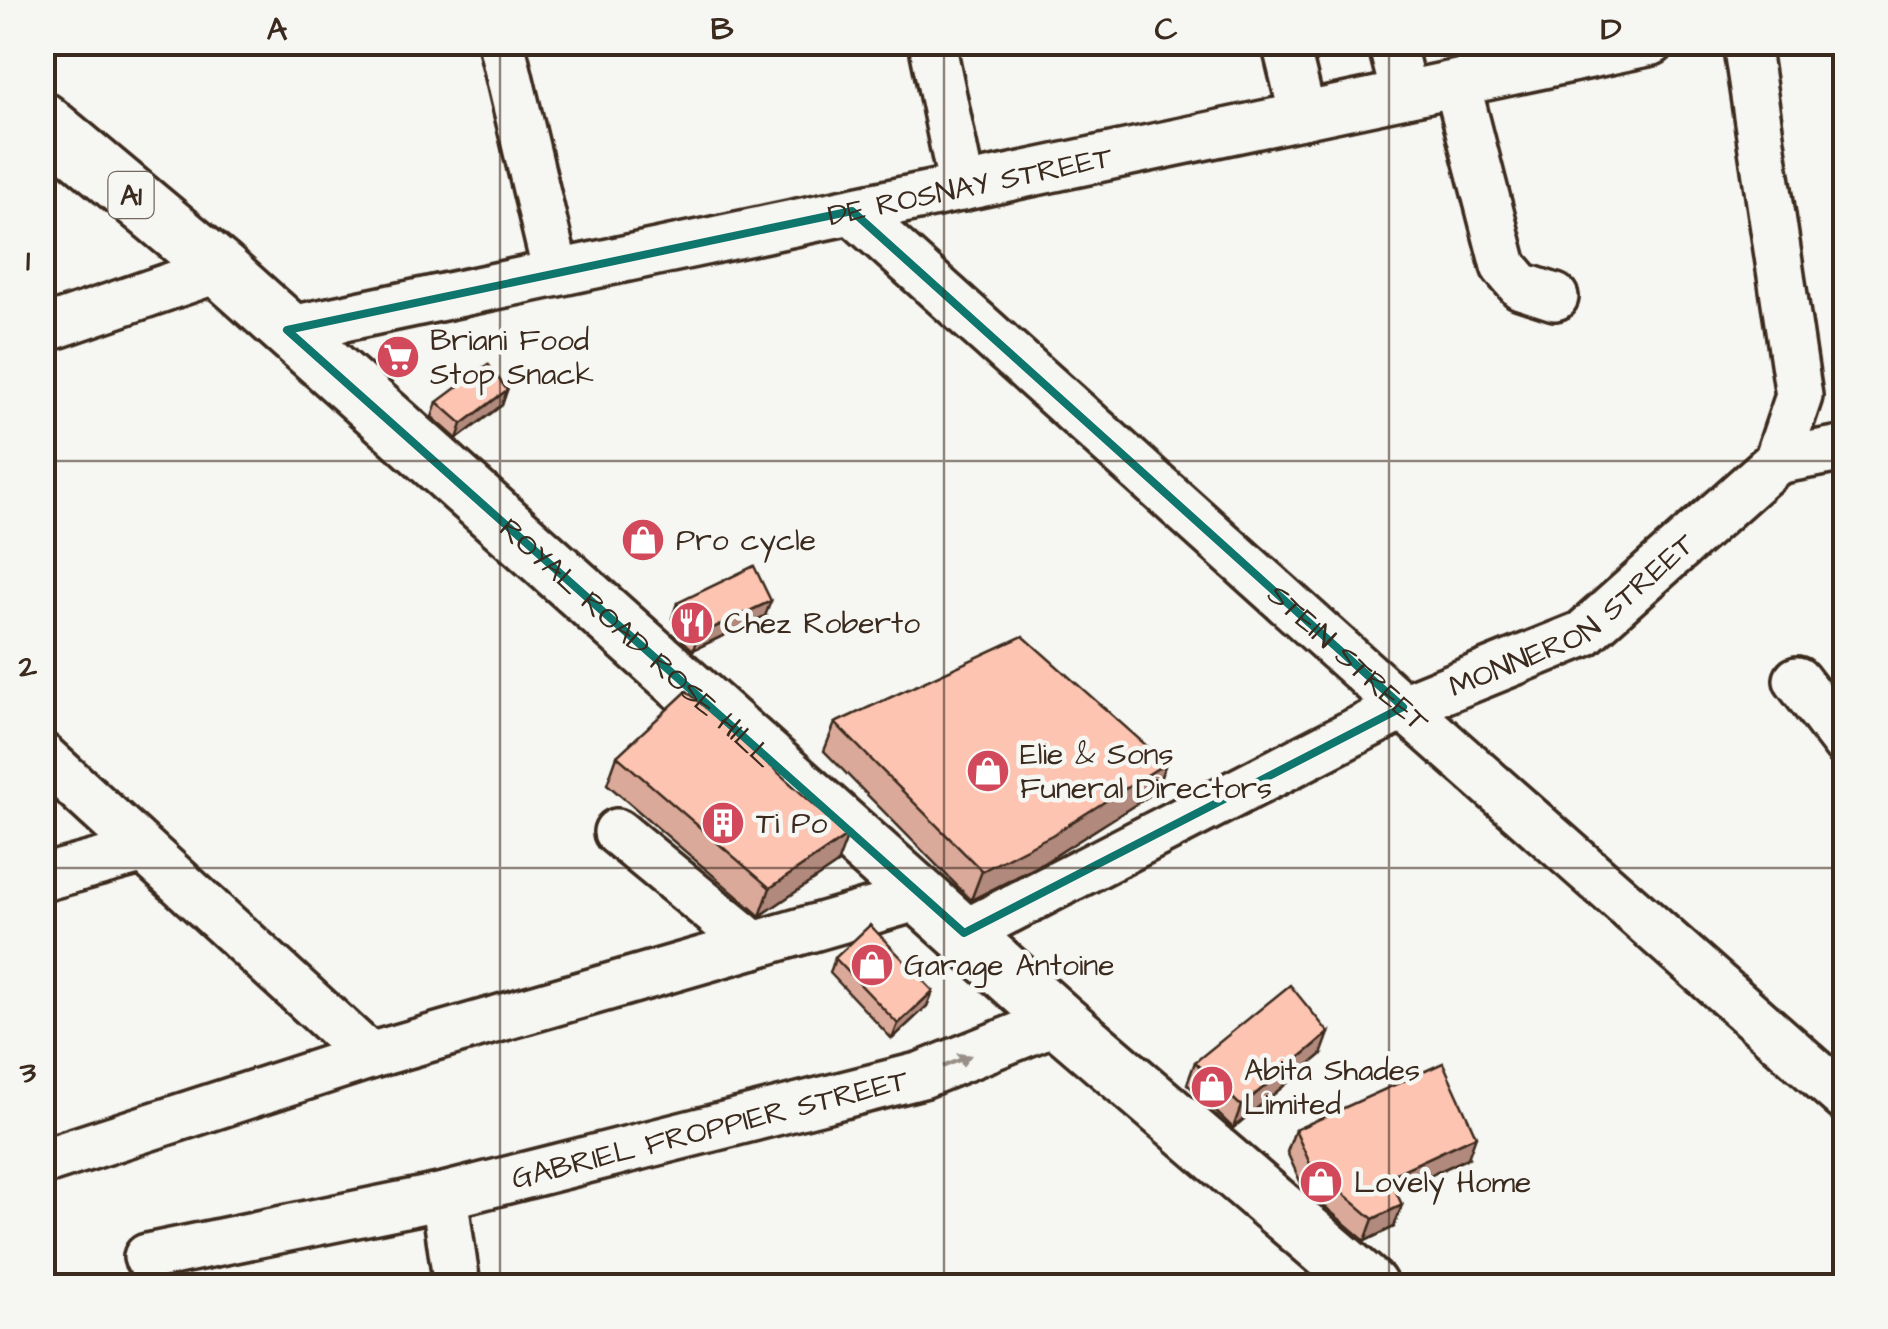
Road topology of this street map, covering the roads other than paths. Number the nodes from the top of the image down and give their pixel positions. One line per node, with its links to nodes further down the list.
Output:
1 (501, 42): 14 (street)
2 (932, 42): 11 (street)
3 (1285, 42): 9 (street)
4 (1390, 42): 8 (street)
5 (1652, 42): 7 (street, DE ROSNAY STREET)
6 (1746, 42): 19 (street, MONNERON STREET)
7 (1457, 84): 8 (street, DE ROSNAY STREET); 15 (street)
8 (1404, 94): 9 (street, DE ROSNAY STREET)
9 (1303, 116): 11 (street, DE ROSNAY STREET)
10 (42, 120): 13 (main road, ROYAL ROAD ROSE HILL / A1)
11 (962, 188): 12 (street, DE ROSNAY STREET)
12 (852, 211): 14 (street, DE ROSNAY STREET); 21 (street, STEIN STREET)
13 (220, 269): 16 (street); 17 (main road, ROYAL ROAD ROSE HILL / A1)
14 (556, 273): 17 (street, DE ROSNAY STREET)
15 (1555, 297)
16 (42, 330)
17 (287, 330): 27 (main road, ROYAL ROAD ROSE HILL / A1)
18 (1846, 448): 19 (street)
19 (1777, 460): 21 (street, MONNERON STREET)
20 (1797, 680): 22 (street)
21 (1403, 708): 28 (street, MONNERON STREET); 32 (street, STEIN STREET)
22 (1846, 744)
23 (42, 756): 25 (street)
24 (617, 832): 29 (street)
25 (144, 850): 26 (street); 31 (street)
26 (42, 878)
27 (920, 896): 28 (main road, ROYAL ROAD ROSE HILL / A1); 29 (street)
28 (964, 933): 30 (main road, ROYAL ROAD ROSE HILL / A1)
29 (754, 945): 31 (street)
30 (1059, 1020): 34 (street, GABRIEL FROPPIER STREET, one-way to 30); 37 (main road, ROYAL ROAD ROSE HILL / A1)
31 (369, 1056): 33 (street)
32 (1846, 1099)
33 (42, 1162)
34 (444, 1196): 35 (street, GABRIEL FROPPIER STREET); 36 (street)
35 (147, 1257)
36 (457, 1286)
37 (1369, 1286)

